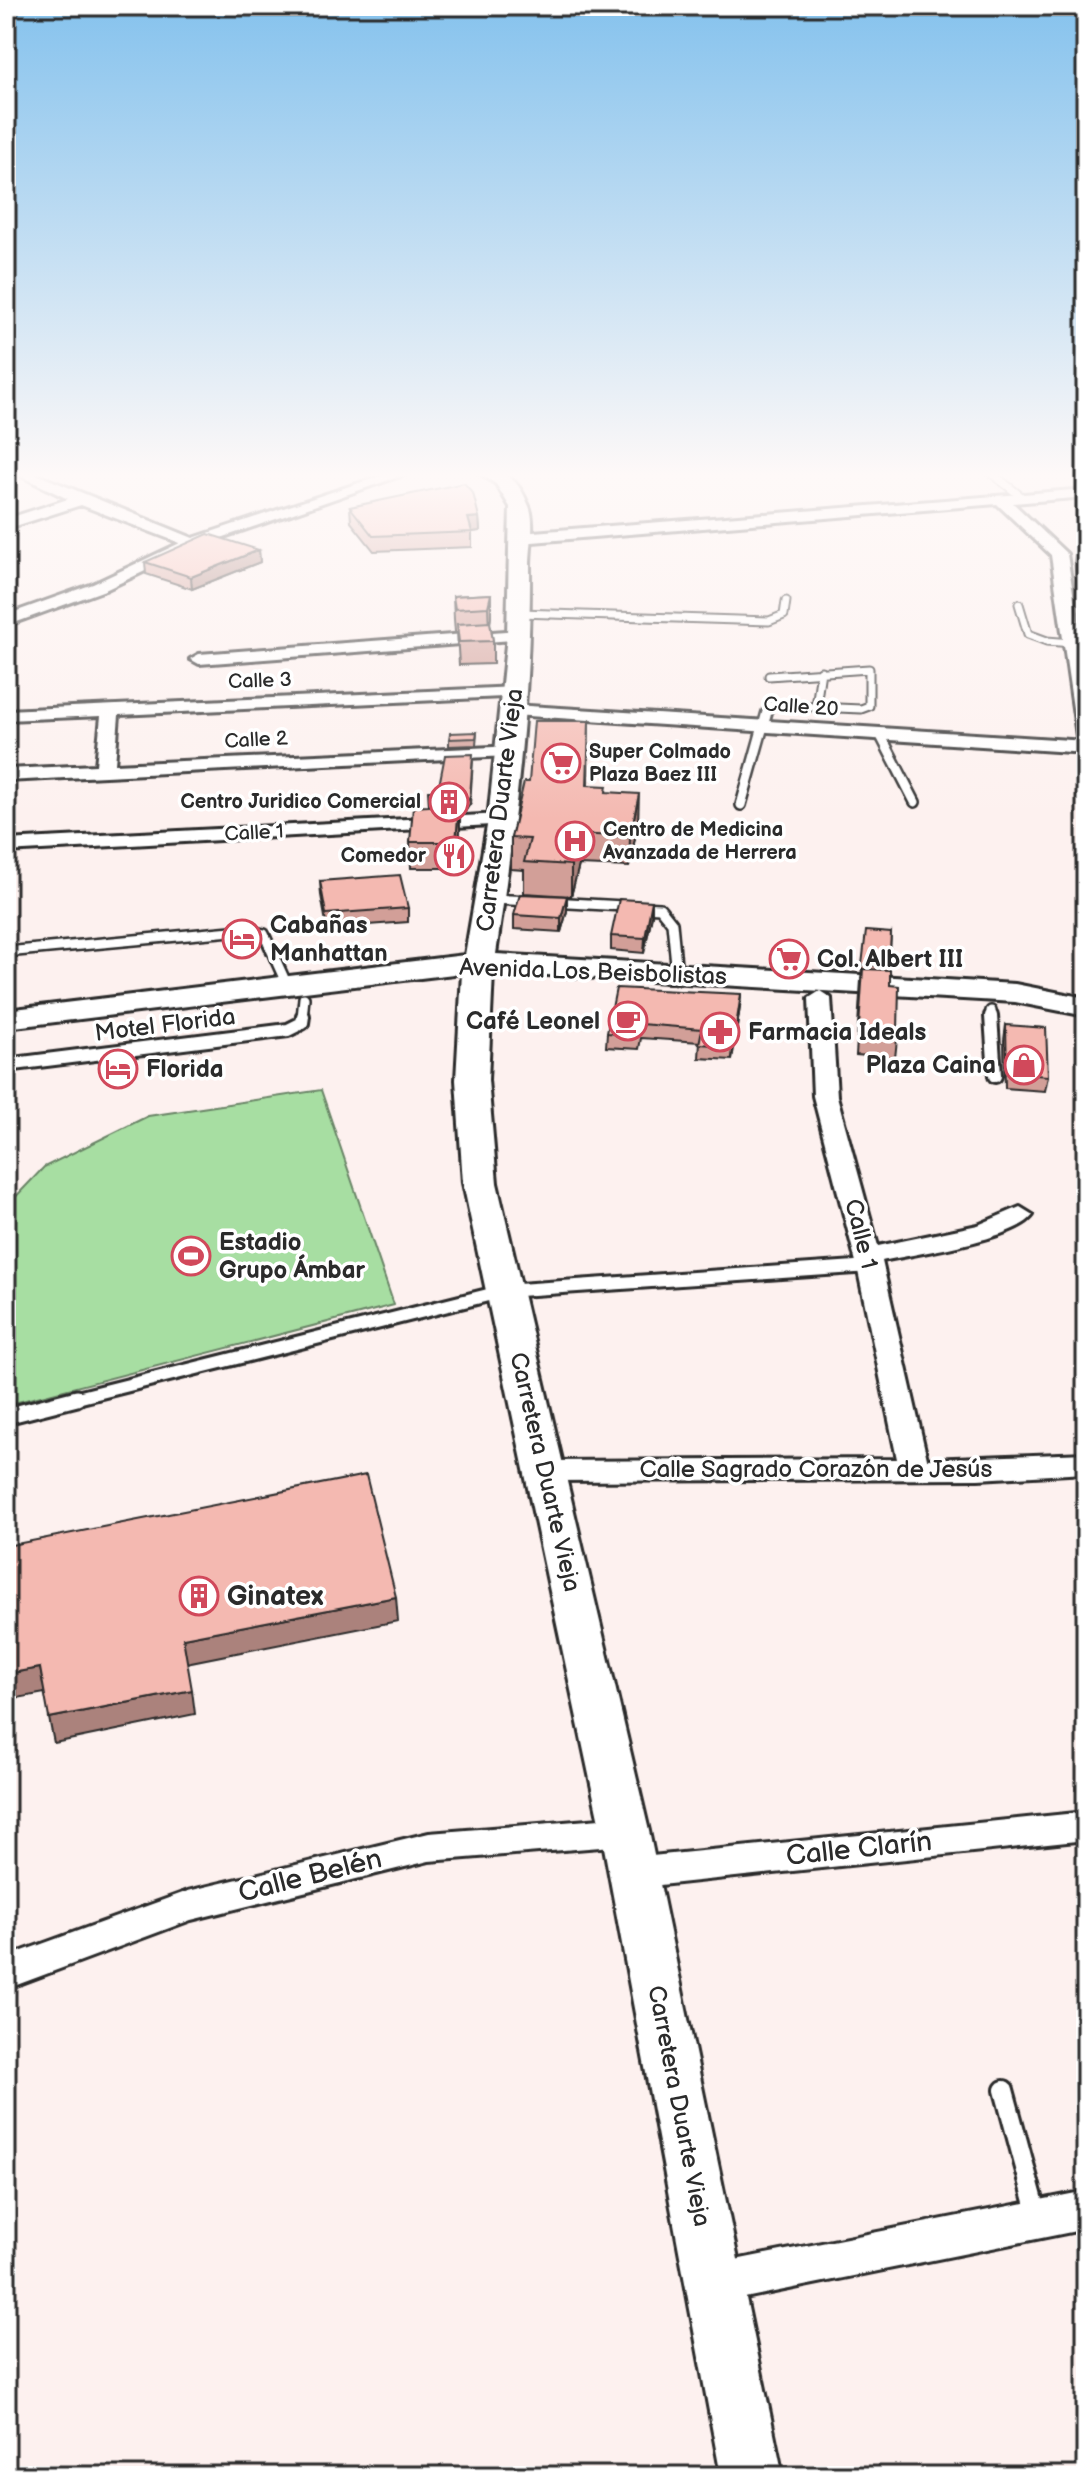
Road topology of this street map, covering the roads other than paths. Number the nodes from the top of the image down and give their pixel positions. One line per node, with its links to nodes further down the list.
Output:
1 (97, 588): 6 (street)
2 (520, 588): 7 (main road, Carretera Duarte Vieja)
3 (1071, 588): 8 (street)
4 (786, 601): 7 (lane)
5 (1019, 604): 8 (lane)
6 (6, 621)
7 (520, 624): 9 (street); 12 (main road, Carretera Duarte Vieja)
8 (1079, 643): 18 (street)
9 (199, 659)
10 (821, 671): 11 (lane); 13 (lane); 13 (lane)
11 (769, 676)
12 (514, 701): 14 (street, Calle 3); 16 (street, Calle 20); 20 (main road, Carretera Duarte Vieja)
13 (816, 706): 16 (lane)
14 (111, 709): 15 (street, Calle 3); 21 (street)
15 (6, 715)
16 (762, 726): 17 (street, Calle 20); 24 (lane)
17 (880, 734): 19 (street, Calle 20); 23 (lane)
18 (1086, 736)
19 (1086, 747)
20 (508, 750): 21 (street, Calle 2); 25 (main road, Carretera Duarte Vieja)
21 (105, 769): 22 (street, Calle 2)
22 (6, 775)
23 (915, 802)
24 (741, 805)
25 (502, 820): 26 (street, Calle 1); 27 (main road, Carretera Duarte Vieja)
26 (6, 846)
27 (491, 899): 29 (main road, Carretera Duarte Vieja); 30 (lane)
28 (6, 952): 31 (lane)
29 (479, 972): 30 (main road, Avenida Los Beisbolistas); 31 (main road, Avenida Los Beisbolistas); 32 (main road, Avenida Los Beisbolistas); 42 (main road, Carretera Duarte Vieja)
30 (677, 974): 33 (main road, Avenida Los Beisbolistas)
31 (296, 992): 35 (main road, Avenida Los Beisbolistas); 37 (main road, Avenida Los Beisbolistas); 38 (lane, Motel Florida)
32 (820, 998): 34 (main road, Avenida Los Beisbolistas); 41 (street, Calle 1)
33 (1086, 1007)
34 (991, 1011): 36 (main road, Avenida Los Beisbolistas); 39 (lane)
35 (6, 1019)
36 (1086, 1027)
37 (6, 1036)
38 (6, 1065)
39 (995, 1076)
40 (1020, 1215): 41 (street)
41 (869, 1261): 42 (lane); 45 (street, Calle 1)
42 (504, 1291): 43 (lane); 46 (main road, Carretera Duarte Vieja)
43 (6, 1416)
44 (1086, 1463): 45 (street, Calle Sagrado Corazón de Jesús)
45 (914, 1469): 46 (street, Calle Sagrado Corazón de Jesús)
46 (545, 1471): 48 (main road, Carretera Duarte Vieja)
47 (1086, 1826): 48 (street, Calle Clarín)
48 (629, 1852): 49 (street, Calle Belén); 53 (main road, Carretera Duarte Vieja)
49 (6, 1973)
50 (1004, 2090): 52 (lane)
51 (1086, 2210): 52 (street)
52 (1039, 2220): 53 (street)
53 (715, 2284): 54 (main road, Carretera Duarte Vieja)
54 (752, 2476)

